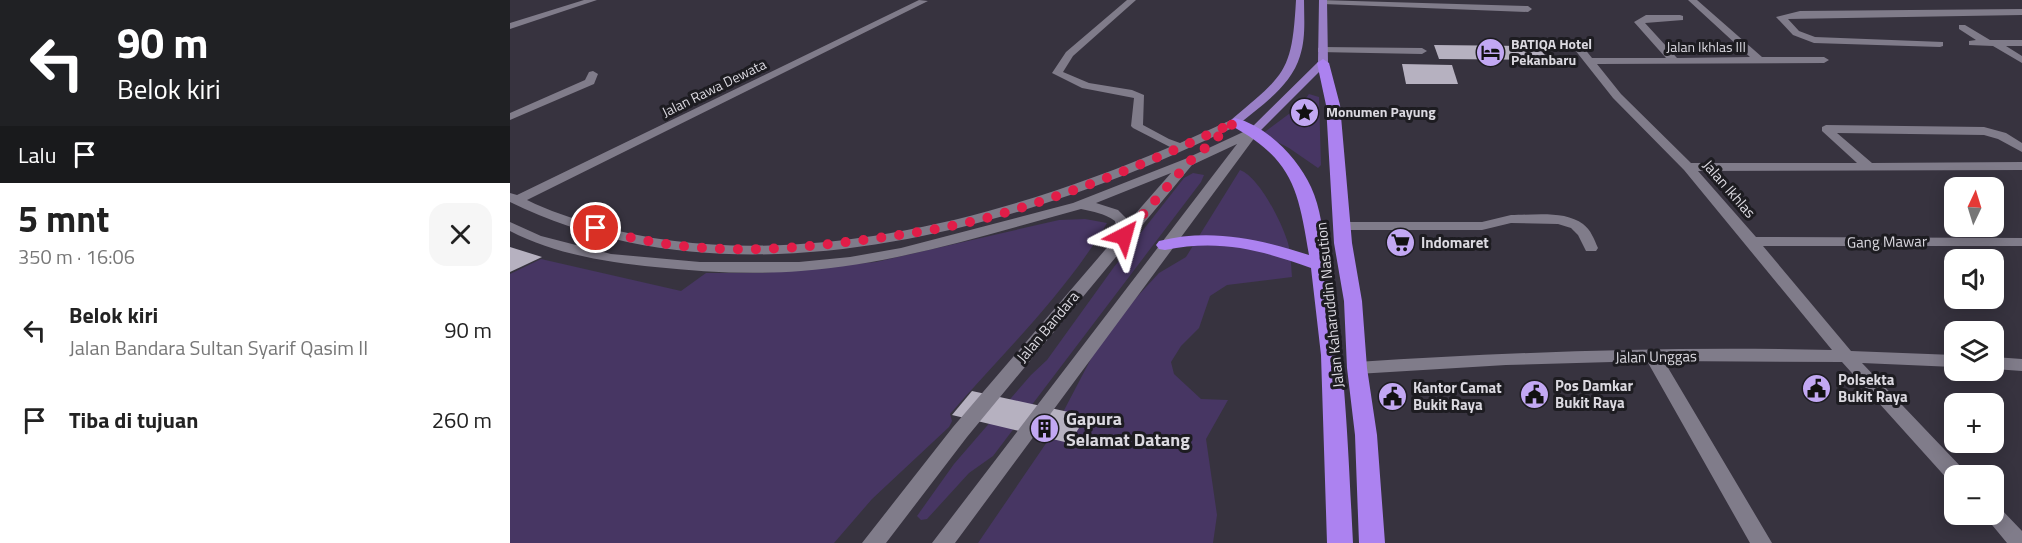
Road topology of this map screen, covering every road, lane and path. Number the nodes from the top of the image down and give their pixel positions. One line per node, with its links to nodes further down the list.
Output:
1 (593, 0): 12 (street)
2 (1300, 0): 27 (main road)
3 (1323, 0): 8 (street); 19 (main road)
4 (1692, 0): 22 (street)
5 (1895, 0): 9 (street)
6 (921, 1): 34 (street, Jalan Rawa Dewata)
7 (1132, 1): 30 (street)
8 (1528, 9)
9 (1916, 12): 10 (street); 17 (street)
10 (2022, 12)
11 (1680, 18): 21 (street)
12 (510, 26)
13 (1962, 27): 15 (street)
14 (1972, 43): 15 (street)
15 (1992, 43): 16 (street); 24 (street)
16 (2022, 43)
17 (1940, 44)
18 (1422, 51): 19 (street)
19 (1323, 56): 28 (main road); 37 (highway, Jalan Kaharuddin Nasution)
20 (1584, 56): 21 (street, Jalan Ikhlas III); 33 (street, Jalan Ikhlas)
21 (1674, 60): 22 (street, Jalan Ikhlas III)
22 (1759, 60): 23 (street, Jalan Ikhlas III)
23 (1824, 60)
24 (2022, 60)
25 (593, 74): 26 (street)
26 (510, 117)
27 (1235, 122): 28 (highway, Jalan Kaharuddin Nasution); 30 (street)
28 (1254, 131): 30 (street); 41 (street); 43 (highway, Jalan Kaharuddin Nasution)
29 (2022, 148): 31 (street)
30 (1186, 155): 34 (street); 35 (street); 38 (street, Jalan Bandara)
31 (1869, 166): 32 (street); 33 (street)
32 (2022, 166)
33 (1688, 167): 39 (street, Jalan Ikhlas)
34 (513, 198)
35 (1078, 206): 36 (street); 38 (street)
36 (510, 226)
37 (1342, 226): 42 (street); 49 (highway, Jalan Kaharuddin Nasution)
38 (1124, 236): 54 (street, Jalan Bandara)
39 (1752, 241): 40 (street, Gang Mawar); 44 (street, Jalan Ikhlas)
40 (2022, 242)
41 (1165, 245): 43 (highway); 55 (street)
42 (1591, 248)
43 (1321, 265): 50 (highway, Jalan Kaharuddin Nasution)
44 (1845, 355): 45 (street, Jalan Unggas); 46 (street, Jalan Unggas); 52 (street, Jalan Ikhlas)
45 (1653, 357): 49 (street, Jalan Unggas); 58 (street)
46 (1944, 360)
47 (2004, 363): 48 (street)
48 (2022, 364)
49 (1357, 368): 51 (highway, Jalan Kaharuddin Nasution)
50 (1335, 435): 51 (highway); 56 (highway, Jalan Kaharuddin Nasution)
51 (1366, 435): 57 (highway, Jalan Kaharuddin Nasution)
52 (1947, 465)
53 (2003, 525): 59 (street)
54 (873, 543)
55 (943, 543)
56 (1340, 543)
57 (1372, 543)
58 (1761, 543)
59 (2020, 543)

